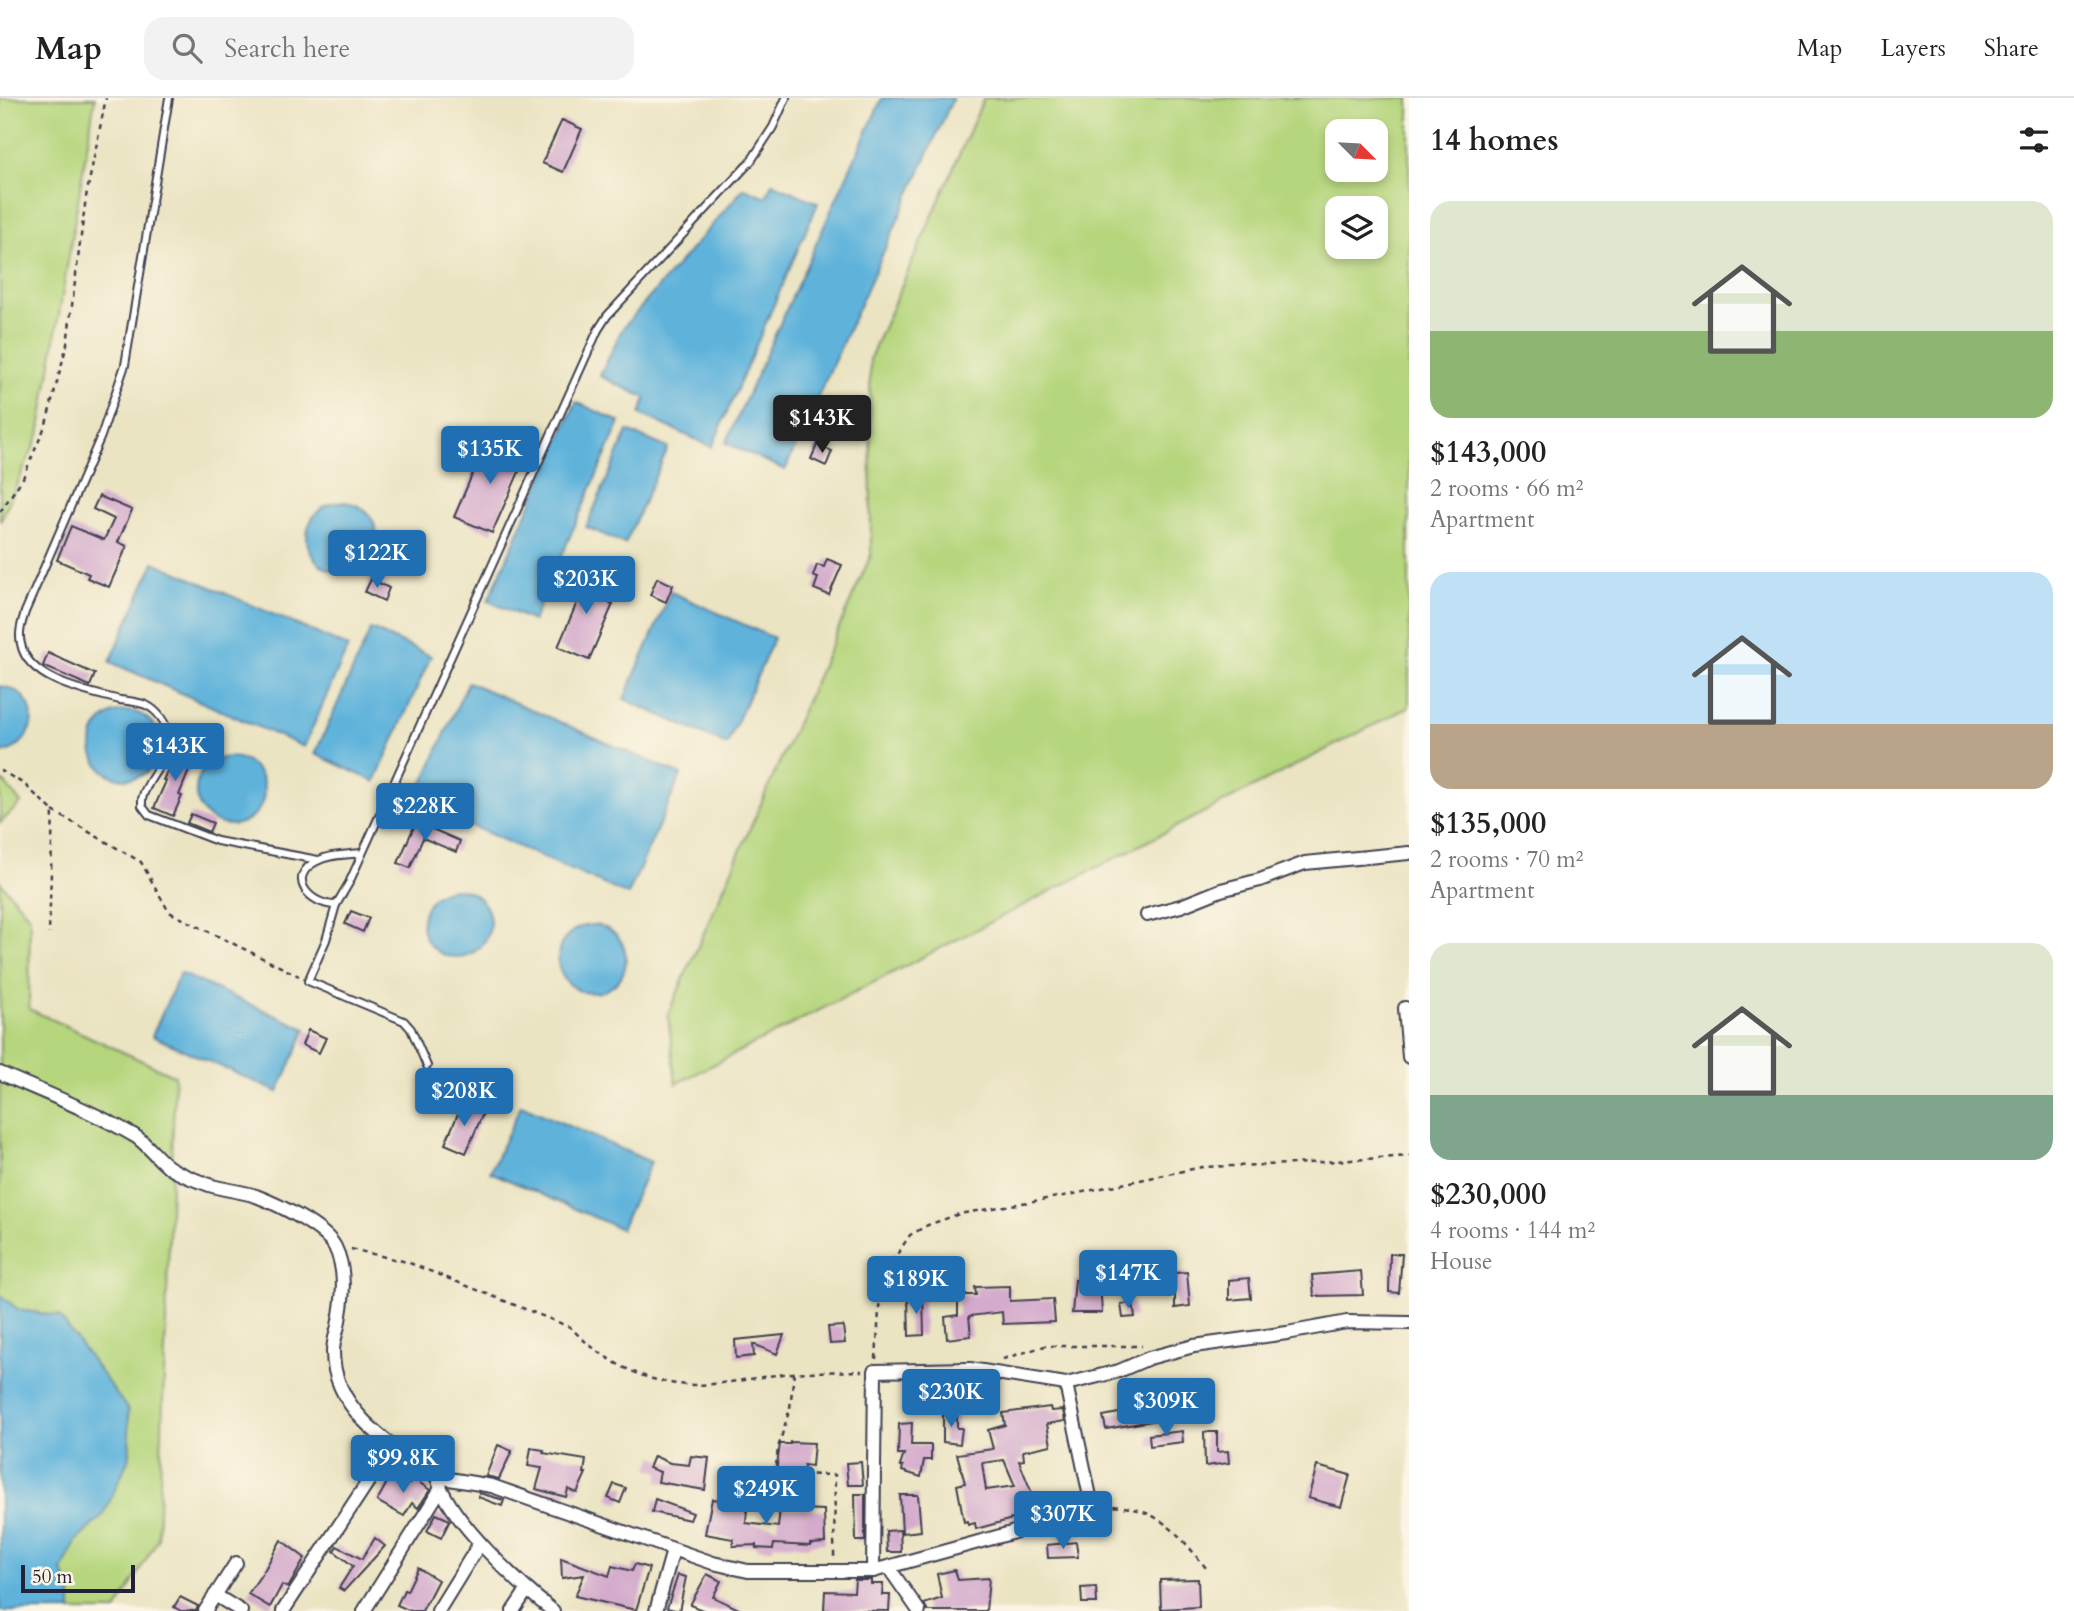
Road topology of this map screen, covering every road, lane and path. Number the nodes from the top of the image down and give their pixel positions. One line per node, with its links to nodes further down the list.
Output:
1 (106, 98): 4 (path)
2 (169, 98): 9 (lane)
3 (786, 98): 7 (lane)
4 (0, 512)
5 (0, 770): 6 (path)
6 (53, 811): 12 (path); 13 (path)
7 (361, 853): 9 (lane); 10 (lane)
8 (1409, 853): 11 (street)
9 (318, 860): 10 (lane)
10 (337, 905): 13 (lane)
11 (1147, 915)
12 (49, 934)
13 (308, 981): 16 (lane)
14 (1405, 1008): 15 (street)
15 (1409, 1057)
16 (427, 1066)
17 (0, 1073): 19 (street)
18 (1409, 1156): 23 (path)
19 (335, 1246): 24 (path); 26 (street)
20 (1409, 1322): 25 (street)
21 (1154, 1346): 22 (path)
22 (995, 1361)
23 (875, 1370): 24 (path); 25 (street); 34 (street)
24 (794, 1373): 35 (path)
25 (1066, 1384): 28 (street)
26 (392, 1445): 27 (street); 40 (street)
27 (439, 1483): 29 (street); 30 (street); 41 (street)
28 (1092, 1506): 32 (street); 33 (path)
29 (480, 1543): 36 (street); 42 (street)
30 (673, 1550): 35 (street); 45 (street)
31 (236, 1563): 37 (street)
32 (889, 1568): 34 (street); 46 (street)
33 (1206, 1568)
34 (873, 1571): 35 (street)
35 (833, 1572)
36 (527, 1590): 43 (street); 44 (street)
37 (215, 1595): 38 (street); 39 (street)
38 (205, 1611)
39 (241, 1611)
40 (284, 1611)
41 (364, 1611)
42 (438, 1611)
43 (513, 1611)
44 (553, 1611)
45 (656, 1611)
46 (919, 1611)

